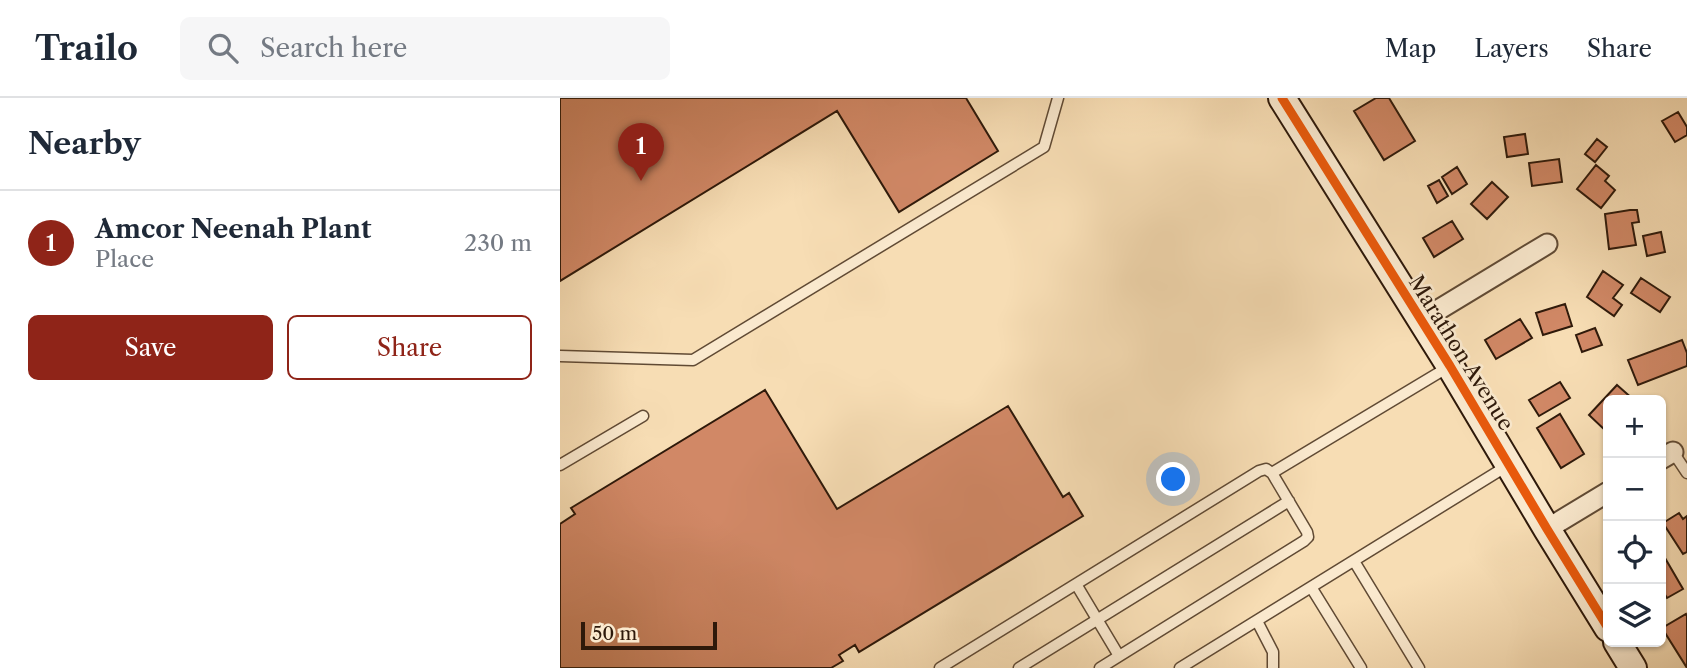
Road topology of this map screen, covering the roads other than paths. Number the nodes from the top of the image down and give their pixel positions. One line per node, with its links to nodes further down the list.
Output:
1 (1058, 98): 5 (lane)
2 (1283, 98): 4 (street, Marathon Avenue)
3 (1547, 244): 4 (street)
4 (1420, 321): 6 (street, Marathon Avenue)
5 (560, 356)
6 (1450, 366): 9 (street, Marathon Avenue); 12 (lane)
7 (643, 416): 10 (lane)
8 (1667, 456): 11 (lane)
9 (1510, 464): 15 (street, Marathon Avenue); 16 (lane)
10 (560, 465)
11 (1687, 472)
12 (1272, 473): 14 (lane); 17 (lane)
13 (1603, 495): 15 (street)
14 (1289, 501): 19 (lane); 23 (lane)
15 (1547, 529): 20 (street, Marathon Avenue)
16 (1354, 561): 18 (lane); 30 (lane)
17 (1076, 584): 19 (lane); 24 (lane)
18 (1311, 587): 21 (lane); 29 (lane)
19 (1098, 619): 23 (lane); 25 (lane)
20 (1603, 620)
21 (1257, 621): 27 (lane); 28 (lane)
22 (1620, 647): 31 (street)
23 (1119, 656): 26 (lane)
24 (940, 668)
25 (1019, 668)
26 (1100, 668)
27 (1180, 668)
28 (1273, 668)
29 (1361, 668)
30 (1419, 668)
31 (1633, 668)

